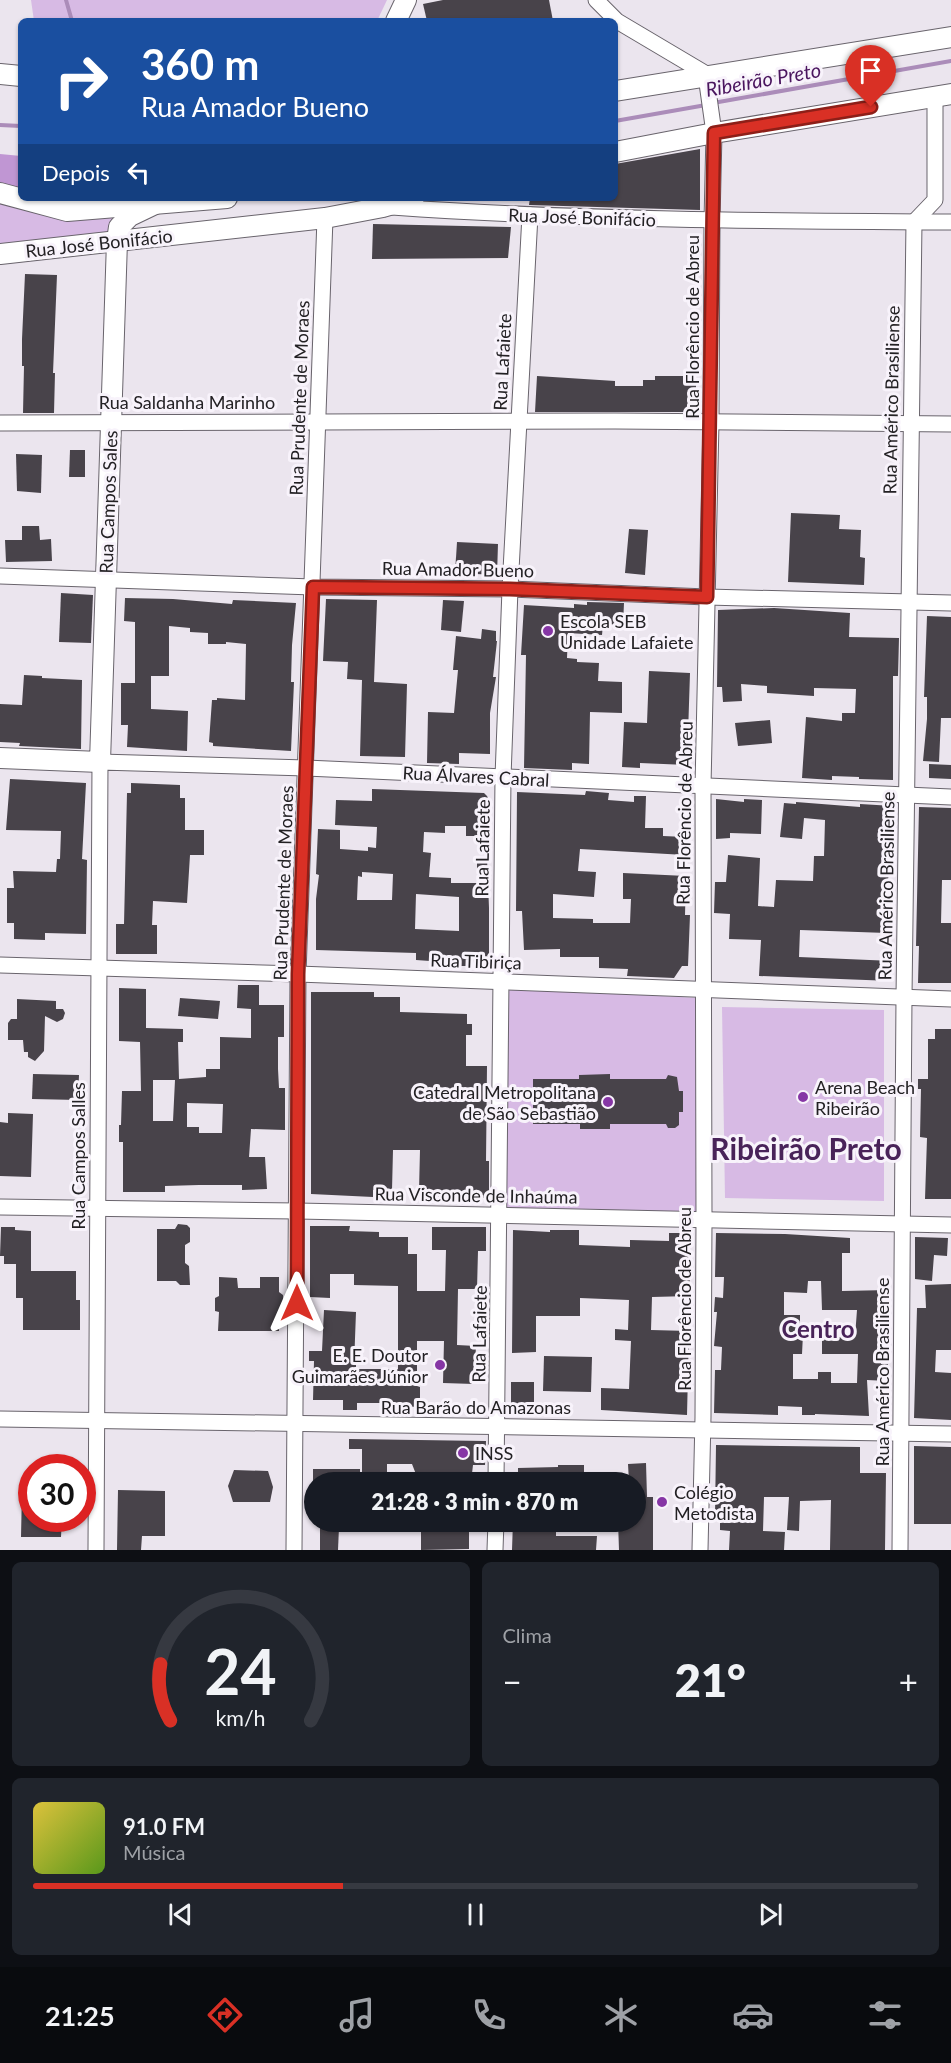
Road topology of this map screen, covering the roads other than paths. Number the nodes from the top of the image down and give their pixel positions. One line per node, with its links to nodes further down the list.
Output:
1 (406, 0): 3 (main road)
2 (596, 0): 4 (street)
3 (397, 18)
4 (614, 18)
5 (618, 22): 9 (street)
6 (951, 37): 9 (main road)
7 (0, 74): 8 (main road)
8 (18, 76)
9 (707, 83): 10 (main road); 12 (street, Rua Florêncio de Abreu)
10 (618, 91)
11 (943, 95): 12 (main road); 25 (street)
12 (714, 127): 13 (main road); 24 (street, Rua Florêncio de Abreu)
13 (618, 151)
14 (0, 194): 15 (main road)
15 (18, 199)
16 (28, 201): 20 (main road)
17 (190, 201): 20 (main road)
18 (369, 201): 21 (main road)
19 (404, 201): 21 (main road)
20 (154, 204): 27 (main road)
21 (383, 207): 22 (street, Rua José Bonifácio); 23 (main road, Rua José Bonifácio)
22 (530, 215): 24 (street, Rua José Bonifácio); 31 (street, Rua Lafaiete)
23 (325, 218): 27 (main road, Rua José Bonifácio); 29 (street, Rua Prudente de Moraes)
24 (712, 221): 25 (street, Rua José Bonifácio); 32 (street, Rua Florêncio de Abreu)
25 (914, 222): 26 (street, Rua José Bonifácio); 34 (street, Rua Américo Brasiliense)
26 (951, 222)
27 (117, 241): 28 (main road, Rua José Bonifácio); 30 (main road, Rua Campos Sales)
28 (0, 254)
29 (317, 421): 30 (street, Rua Saldanha Marinho); 31 (street, Rua Saldanha Marinho); 38 (street, Rua Prudente de Moraes)
30 (111, 422): 33 (street, Rua Saldanha Marinho); 37 (main road, Rua Campos Sales)
31 (519, 422): 32 (street, Rua Saldanha Marinho); 39 (street, Rua Lafaiete)
32 (711, 422): 34 (street, Rua Saldanha Marinho); 40 (street, Rua Florêncio de Abreu)
33 (0, 423)
34 (910, 424): 35 (street, Rua Saldanha Marinho); 41 (street, Rua Américo Brasiliense)
35 (951, 424)
36 (0, 576): 37 (street, Rua Amador Bueno)
37 (106, 578): 38 (street, Rua Amador Bueno); 44 (main road, Rua Campos Sales)
38 (313, 587): 39 (street, Rua Amador Bueno); 45 (street, Rua Prudente de Moraes)
39 (510, 589): 40 (street, Rua Amador Bueno); 46 (street, Rua Lafaiete)
40 (707, 597): 41 (street, Rua Amador Bueno); 47 (street, Rua Florêncio de Abreu)
41 (909, 602): 42 (street, Rua Amador Bueno); 48 (street, Rua Américo Brasiliense)
42 (951, 603)
43 (0, 758): 44 (main road, Rua Álvares Cabral)
44 (100, 762): 45 (street, Rua Álvares Cabral); 51 (street, Rua Campos Salles)
45 (306, 768): 46 (street, Rua Álvares Cabral); 52 (street, Rua Prudente de Moraes)
46 (503, 777): 47 (street, Rua Álvares Cabral); 53 (street, Rua Lafaiete)
47 (703, 786): 48 (street, Rua Álvares Cabral); 54 (street, Rua Florêncio de Abreu)
48 (907, 795): 49 (street, Rua Álvares Cabral); 55 (street, Rua Américo Brasiliense)
49 (951, 797)
50 (0, 965): 51 (street, Rua Tibiriça)
51 (99, 969): 52 (street, Rua Tibiriça); 58 (street, Rua Campos Salles)
52 (298, 974): 53 (street, Rua Tibiriça); 59 (street, Rua Prudente de Moraes)
53 (501, 982): 54 (street, Rua Tibiriça); 60 (street, Rua Lafaiete)
54 (702, 990): 55 (street, Rua Tibiriça); 61 (street, Rua Florêncio de Abreu)
55 (904, 997): 56 (street, Rua Tibiriça); 62 (street, Rua Américo Brasiliense)
56 (951, 999)
57 (0, 1207): 58 (street, Rua Visconde de Inhaúma)
58 (97, 1210): 59 (street, Rua Visconde de Inhaúma); 65 (street, Rua Campos Salles)
59 (298, 1211): 60 (street, Rua Visconde de Inhaúma); 66 (street, Rua Prudente de Moraes)
60 (500, 1216): 61 (street, Rua Visconde de Inhaúma); 67 (street, Rua Lafaiete)
61 (704, 1219): 62 (street, Rua Visconde de Inhaúma); 68 (street, Rua Florêncio de Abreu)
62 (903, 1224): 63 (street, Rua Visconde de Inhaúma); 69 (street, Rua Américo Brasiliense)
63 (951, 1225)
64 (0, 1419): 65 (street, Rua Barão do Amazonas)
65 (97, 1421): 66 (street, Rua Barão do Amazonas); 73 (street, Rua Campos Salles)
66 (296, 1425): 67 (street, Rua Barão do Amazonas); 74 (street, Rua Prudente de Moraes)
67 (497, 1427): 68 (street, Rua Barão do Amazonas); 71 (street, Rua Lafaiete)
68 (702, 1428): 69 (street, Rua Barão do Amazonas); 76 (street, Rua Florêncio de Abreu)
69 (901, 1432): 70 (street, Rua Barão do Amazonas); 77 (street, Rua Américo Brasiliense)
70 (951, 1434)
71 (496, 1472)
72 (496, 1532): 75 (street)
73 (96, 1550)
74 (294, 1550)
75 (495, 1550)
76 (700, 1550)
77 (900, 1550)

